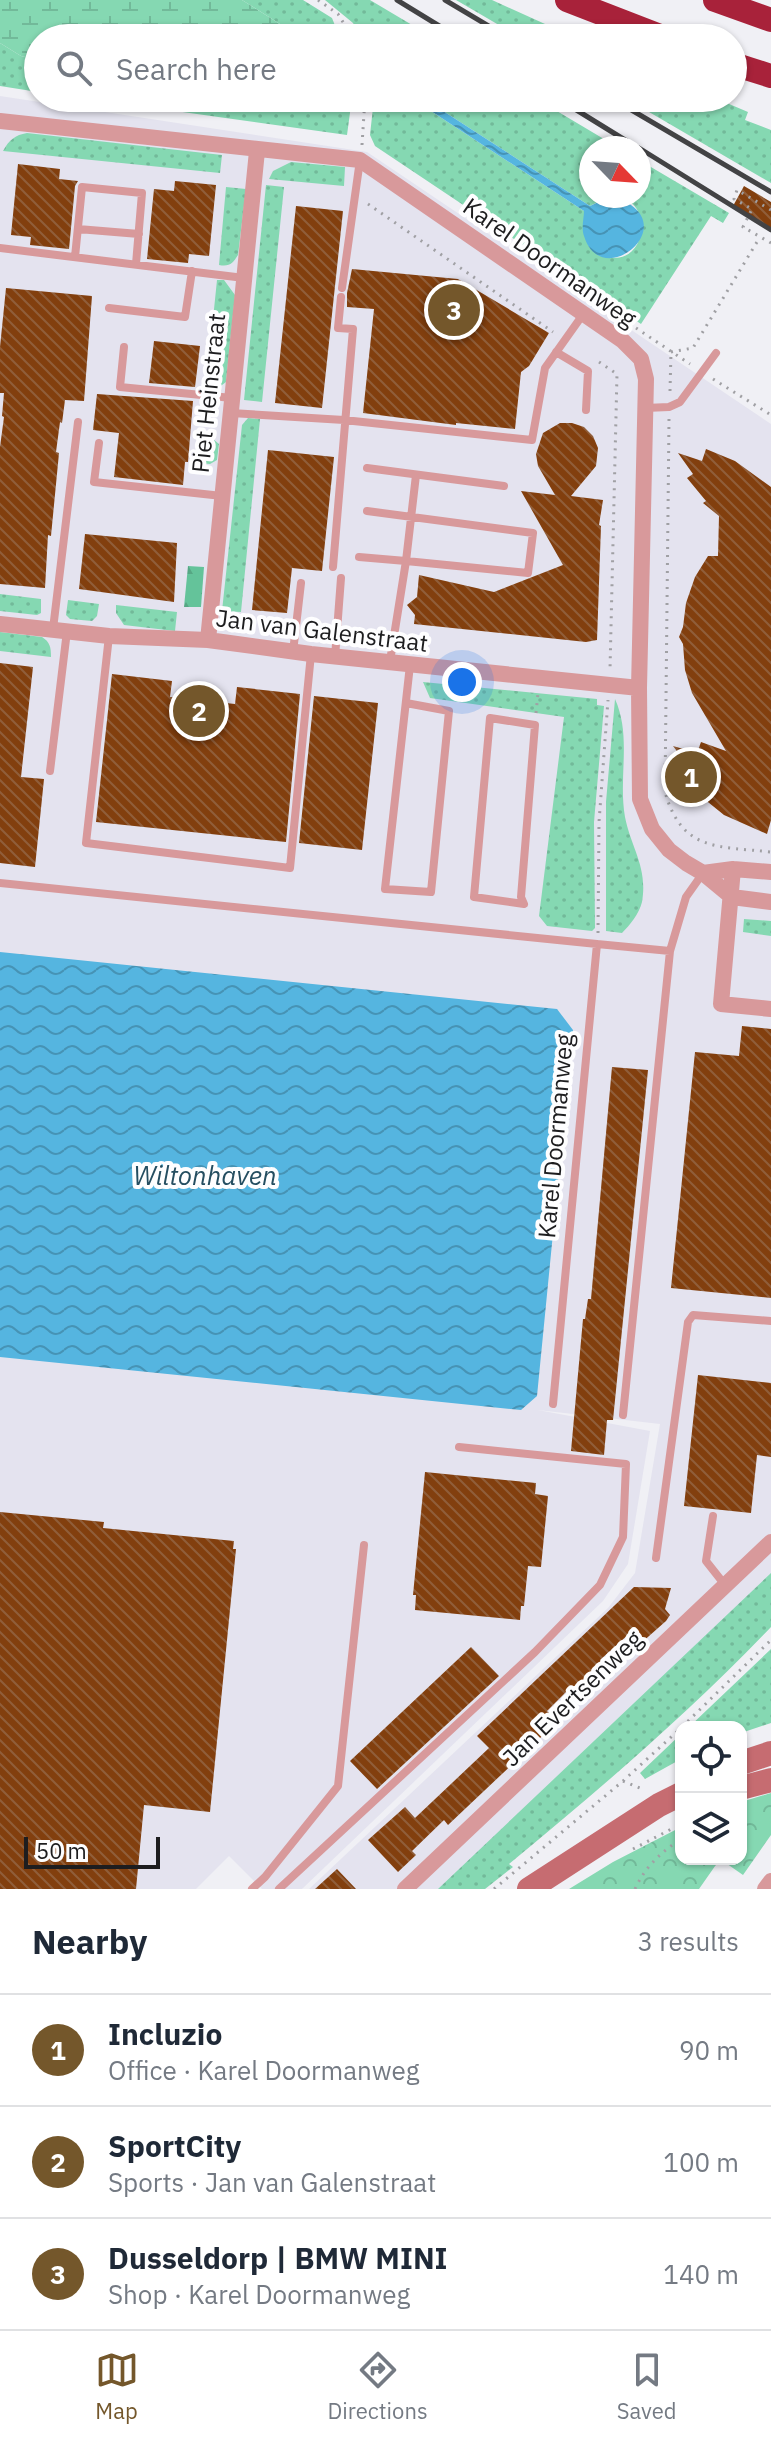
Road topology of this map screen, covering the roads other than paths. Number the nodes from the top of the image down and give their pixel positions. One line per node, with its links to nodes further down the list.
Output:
1 (567, 0): 4 (highway)
2 (715, 0): 3 (highway)
3 (771, 20)
4 (629, 24)
5 (747, 68): 6 (highway)
6 (771, 76)
7 (0, 121): 8 (street, Karel Doormanweg)
8 (257, 151): 9 (street, Karel Doormanweg); 16 (street, Piet Heinstraat)
9 (361, 153): 18 (street, Karel Doormanweg); 25 (lane)
10 (78, 229): 11 (lane); 11 (lane); 13 (lane)
11 (139, 234): 14 (lane)
12 (0, 248): 13 (lane)
13 (75, 257): 14 (lane)
14 (136, 264): 15 (lane)
15 (192, 271): 16 (lane); 17 (lane)
16 (244, 278): 22 (street, Piet Heinstraat)
17 (109, 308)
18 (584, 313): 20 (lane); 23 (street, Karel Doormanweg)
19 (124, 347): 22 (lane)
20 (556, 352): 24 (lane); 25 (lane)
21 (716, 353): 23 (lane)
22 (231, 405): 25 (lane); 31 (street, Piet Heinstraat)
23 (644, 408): 48 (street, Karel Doormanweg)
24 (586, 410)
25 (344, 420): 36 (lane)
26 (78, 422): 40 (lane)
27 (99, 443): 31 (lane)
28 (367, 468): 29 (lane)
29 (416, 475): 30 (lane); 33 (lane)
30 (504, 486)
31 (222, 496): 42 (street, Piet Heinstraat)
32 (367, 511): 33 (lane)
33 (411, 518): 35 (lane); 35 (lane)
34 (359, 557): 35 (lane)
35 (406, 561): 46 (lane)
36 (333, 567)
37 (341, 578): 45 (lane)
38 (301, 583): 43 (lane)
39 (0, 624): 40 (street, Jan van Galenstraat)
40 (60, 630): 41 (street, Jan van Galenstraat); 51 (lane)
41 (109, 636): 42 (street, Jan van Galenstraat); 44 (lane)
42 (208, 640): 43 (street, Jan van Galenstraat)
43 (293, 652): 44 (street, Jan van Galenstraat)
44 (311, 654): 45 (street, Jan van Galenstraat)
45 (335, 657): 46 (street, Jan van Galenstraat)
46 (390, 662): 47 (street, Jan van Galenstraat)
47 (410, 665): 48 (street, Jan van Galenstraat); 49 (lane)
48 (639, 688): 54 (street, Karel Doormanweg)
49 (406, 703): 49 (lane)
50 (535, 725): 50 (lane)
51 (50, 771)
52 (733, 869): 53 (street); 54 (street); 56 (street)
53 (771, 872)
54 (703, 873): 56 (street, Karel Doormanweg); 59 (lane)
55 (0, 883): 58 (lane)
56 (732, 897): 57 (street); 60 (street)
57 (771, 902)
58 (597, 944): 59 (lane); 62 (lane, Karel Doormanweg)
59 (670, 951): 63 (lane)
60 (771, 1009)
61 (771, 1321): 68 (lane)
62 (553, 1404)
63 (623, 1415)
64 (459, 1447): 78 (lane)
65 (713, 1516): 69 (lane)
66 (771, 1542): 69 (street, Jan Evertsenweg)
67 (364, 1545): 77 (lane)
68 (656, 1558)
69 (725, 1585): 79 (street, Jan Evertsenweg)
70 (771, 1753): 71 (street)
71 (747, 1761)
72 (771, 1780): 73 (street)
73 (747, 1786)
74 (675, 1797): 80 (street)
75 (675, 1814): 80 (street)
76 (771, 1881): 81 (street)
77 (252, 1889)
78 (279, 1889)
79 (405, 1889)
80 (530, 1889)
81 (765, 1889)

